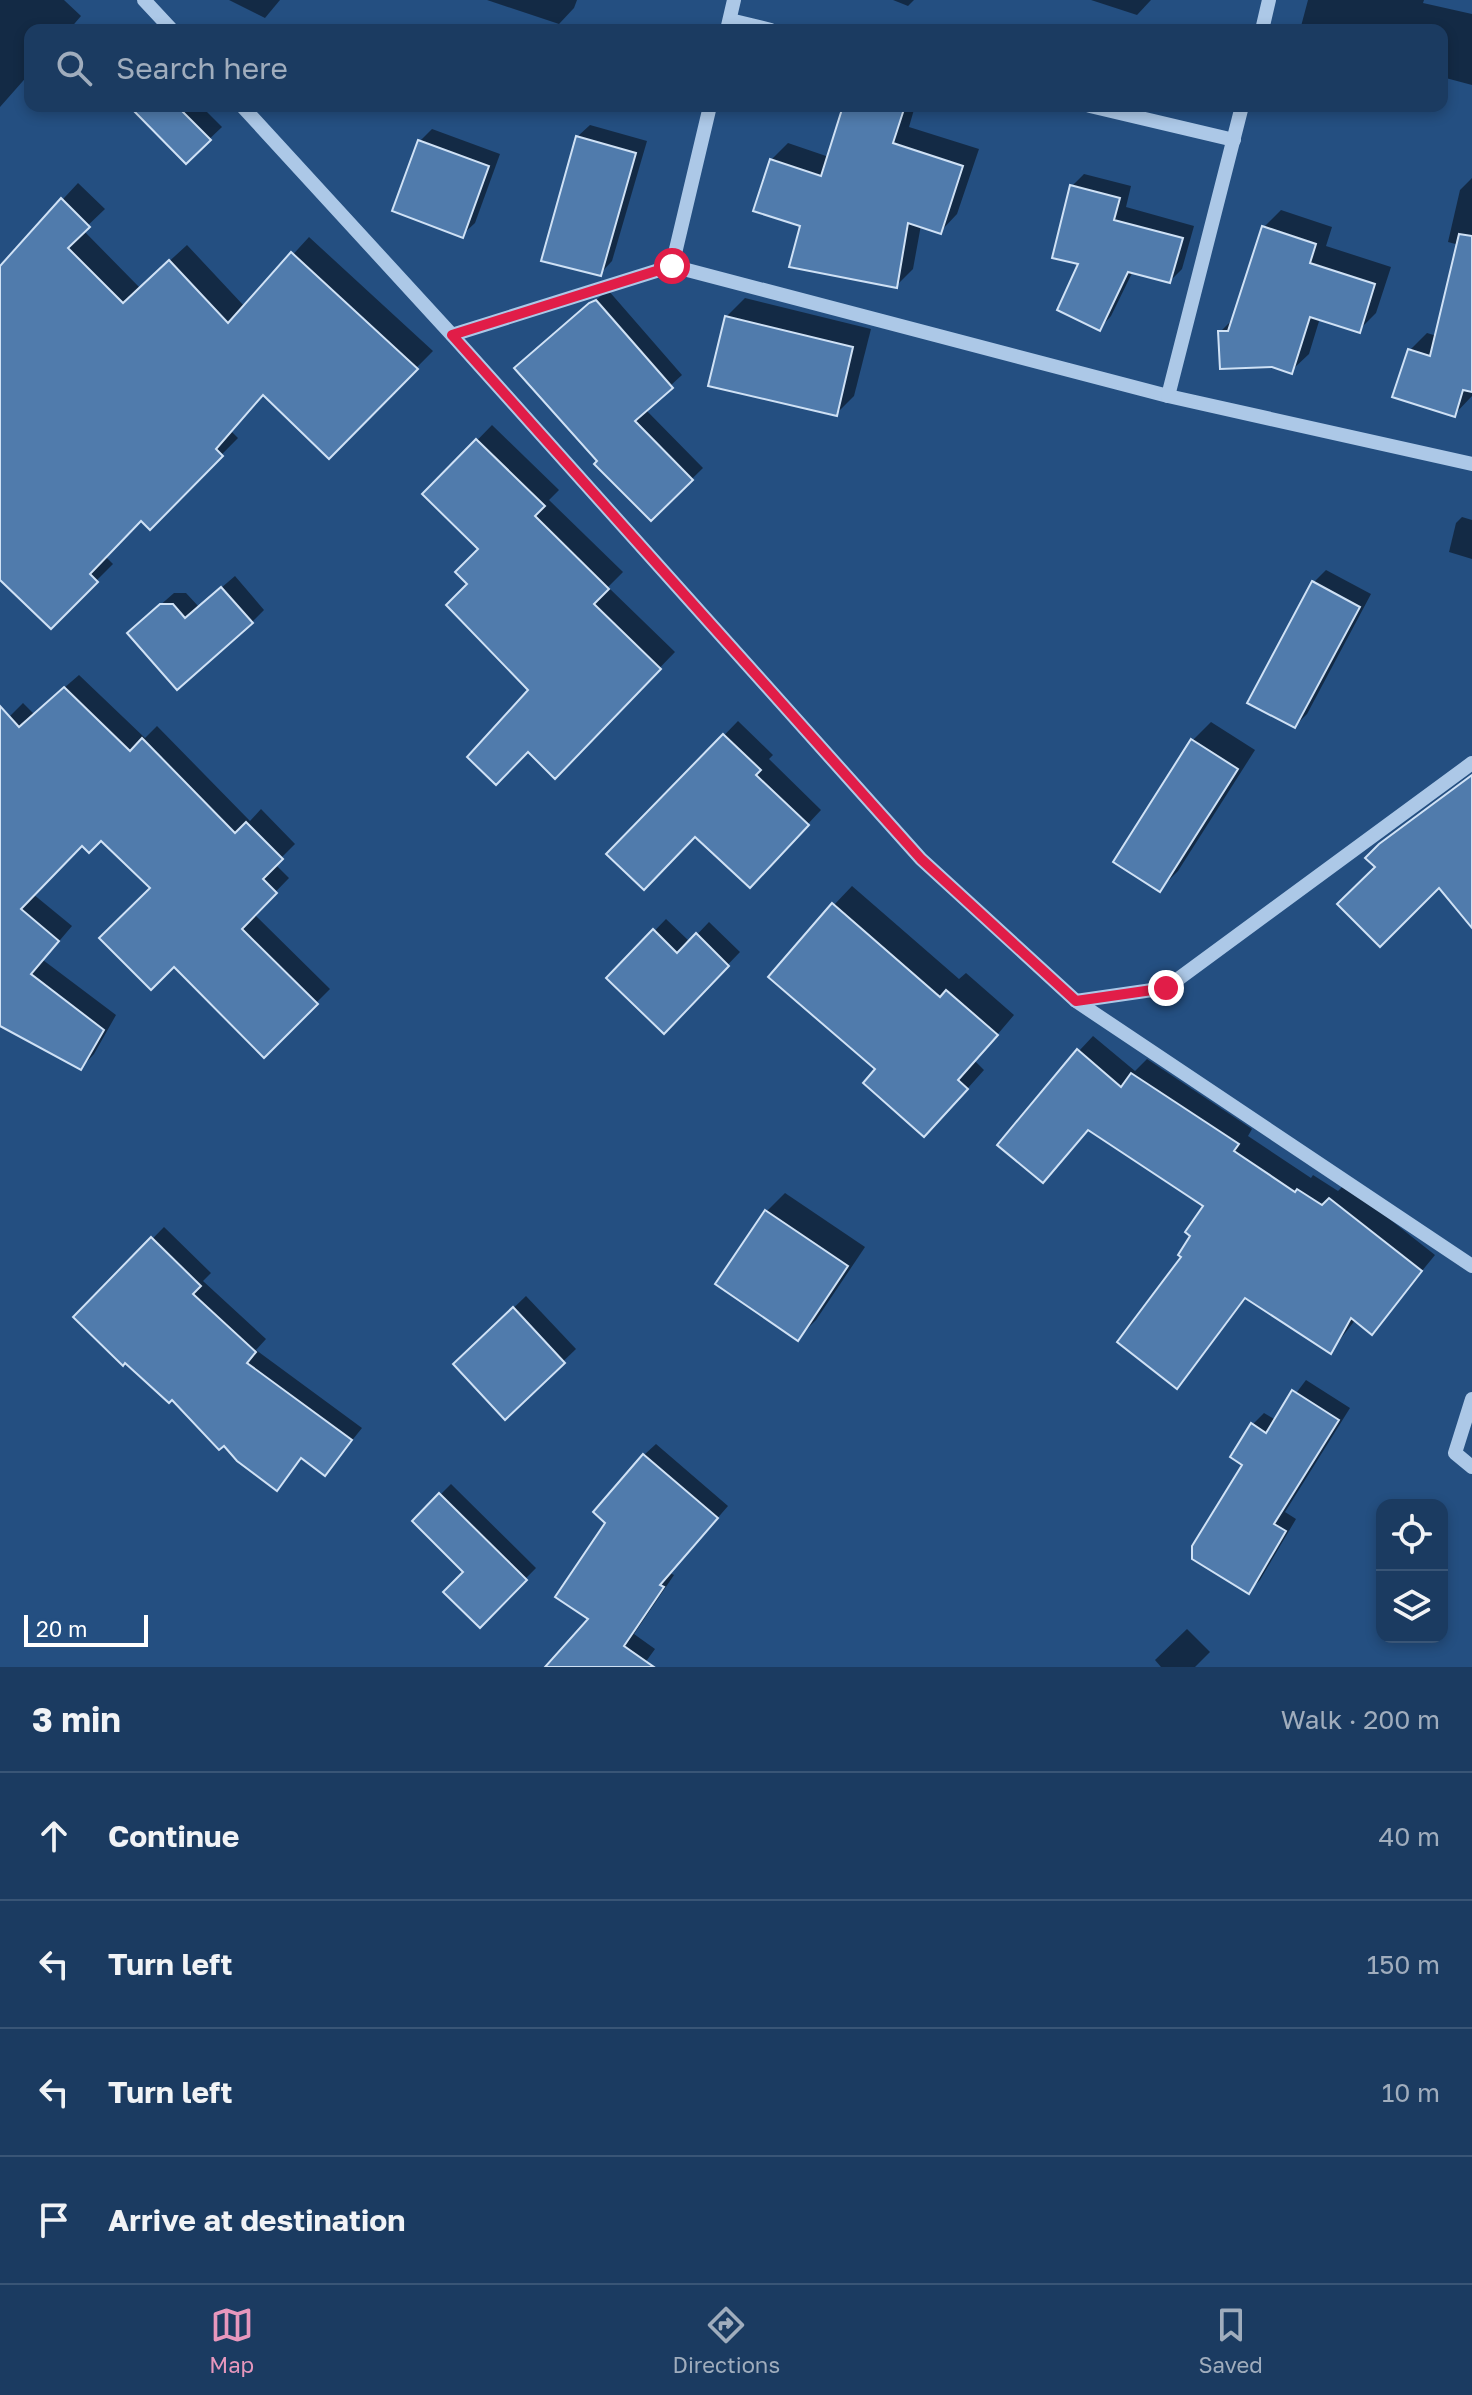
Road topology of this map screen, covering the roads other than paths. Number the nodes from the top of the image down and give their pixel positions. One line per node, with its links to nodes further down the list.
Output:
1 (144, 0): 4 (street)
2 (734, 0): 5 (street)
3 (1269, 0): 6 (street)
4 (166, 24)
5 (728, 24)
6 (1263, 24)
7 (248, 112): 13 (street)
8 (709, 112): 12 (street)
9 (1115, 112): 11 (street)
10 (1241, 112): 11 (street)
11 (1234, 140): 14 (street)
12 (672, 266): 13 (street); 14 (street)
13 (452, 335): 17 (street)
14 (1168, 396): 15 (street)
15 (1472, 464)
16 (1472, 763): 17 (street)
17 (1076, 1001): 18 (street)
18 (1472, 1266)
19 (1472, 1399): 20 (street)
20 (1472, 1467)

